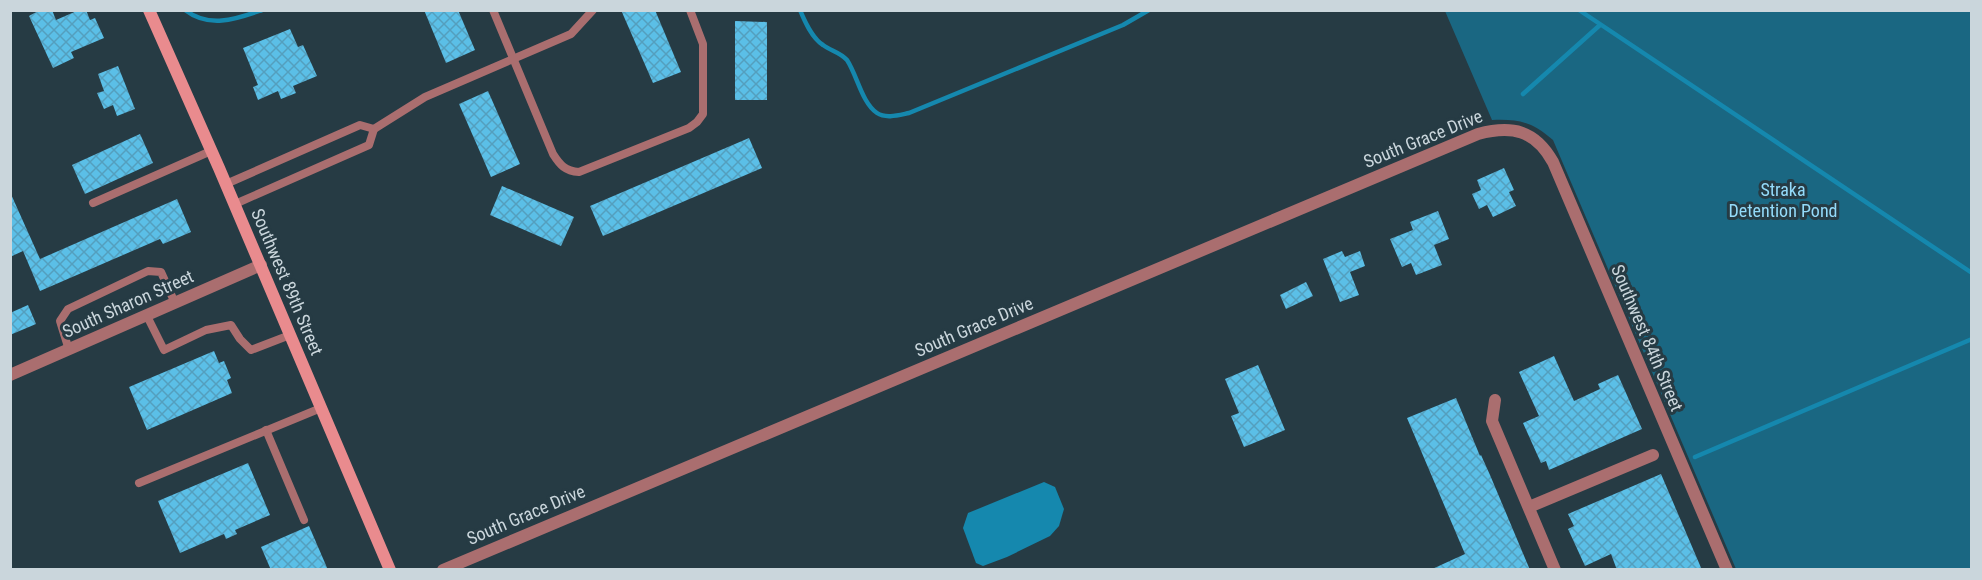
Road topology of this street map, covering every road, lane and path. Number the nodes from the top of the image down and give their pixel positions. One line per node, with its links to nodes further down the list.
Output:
1 (149, 10): 8 (main road, Southwest 89th Street)
2 (494, 10): 5 (lane)
3 (593, 10): 5 (lane)
4 (690, 10): 5 (lane)
5 (514, 59): 6 (lane)
6 (374, 129): 9 (lane); 11 (lane)
7 (1521, 132): 26 (street, South Grace Drive); 28 (street, Southwest 84th Street)
8 (211, 151): 9 (main road, Southwest 89th Street); 10 (lane)
9 (226, 184): 11 (main road, Southwest 89th Street)
10 (93, 202)
11 (234, 204): 12 (main road, Southwest 89th Street)
12 (261, 265): 13 (street, South Sharon Street); 15 (main road, Southwest 89th Street)
13 (175, 303): 14 (street, South Sharon Street); 16 (lane)
14 (147, 316): 15 (lane); 16 (street, South Sharon Street)
15 (290, 335): 19 (main road, Southwest 89th Street)
16 (69, 350): 17 (street, South Sharon Street)
17 (10, 375)
18 (1495, 400): 23 (street)
19 (321, 408): 20 (lane); 25 (main road, Southwest 89th Street)
20 (266, 430): 22 (lane); 24 (lane)
21 (1653, 454): 23 (street)
22 (139, 483)
23 (1529, 507): 27 (street)
24 (304, 519)
25 (390, 570)
26 (443, 570)
27 (1555, 570)
28 (1727, 570)

